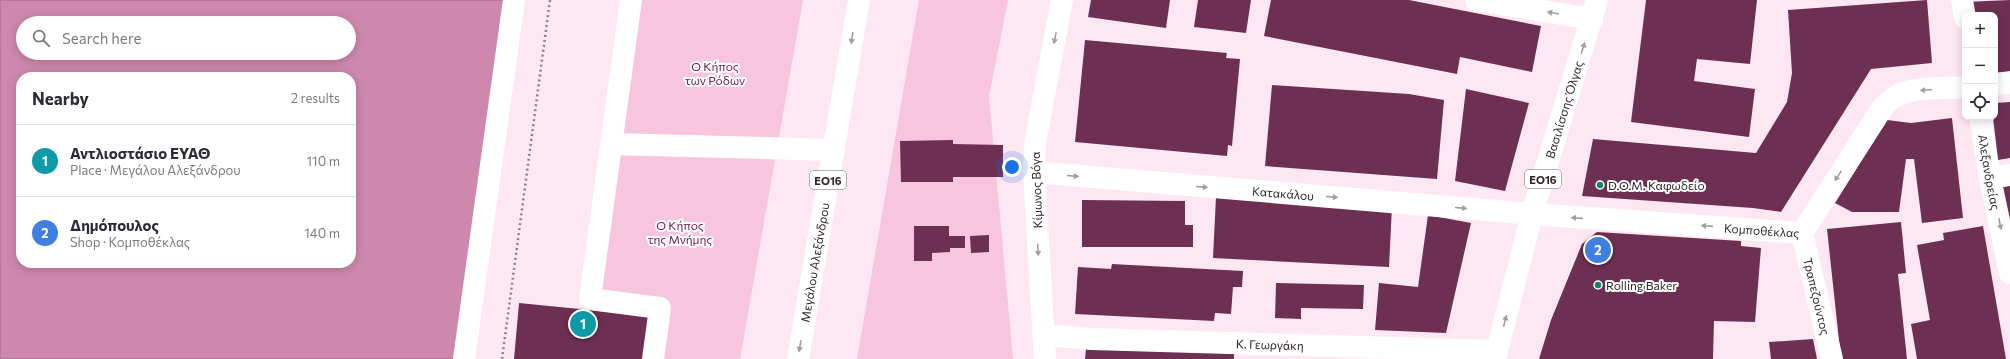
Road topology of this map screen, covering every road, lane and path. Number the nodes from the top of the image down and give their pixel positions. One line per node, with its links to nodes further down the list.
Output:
1 (514, 0): 23 (street)
2 (550, 0): 24 (path)
3 (631, 0): 14 (street)
4 (859, 0): 15 (street, Μεγάλου Αλεξάνδρου / ΕΟ16, one-way to 15)
5 (1062, 0): 16 (street, Κίμωνος Βόγα, one-way to 16)
6 (1476, 0): 8 (street, one-way to 6)
7 (1962, 0): 9 (street)
8 (1594, 10): 18 (street, Βασιλίσσης Όλγας / ΕΟ16, one-way to 8)
9 (1964, 12)
10 (2010, 83): 11 (street)
11 (1998, 84)
12 (1962, 87): 19 (street, Κομποθέκλας, one-way to 19)
13 (1981, 120): 17 (street, Αλεξανδρείας)
14 (611, 144): 15 (street); 25 (street)
15 (834, 150): 26 (street, Μεγάλου Αλεξάνδρου / ΕΟ16, one-way to 26)
16 (1034, 172): 18 (street, Κατακάλου, one-way to 18); 21 (street, Κίμωνος Βόγα, one-way to 21)
17 (2000, 177): 20 (street, Αλεξανδρείας, one-way to 20)
18 (1532, 214): 19 (street, Κομποθέκλας, one-way to 18); 22 (street, Βασιλίσσης Όλγας / ΕΟ16, one-way to 18)
19 (1802, 233): 28 (street, Τραπεζούντος)
20 (2010, 274)
21 (1043, 335): 22 (street, Κ. Γεωργάκη); 27 (street, Κίμωνος Βόγα)
22 (1496, 355)
23 (464, 359)
24 (502, 359)
25 (653, 359)
26 (798, 359)
27 (1045, 359)
28 (1832, 359)

